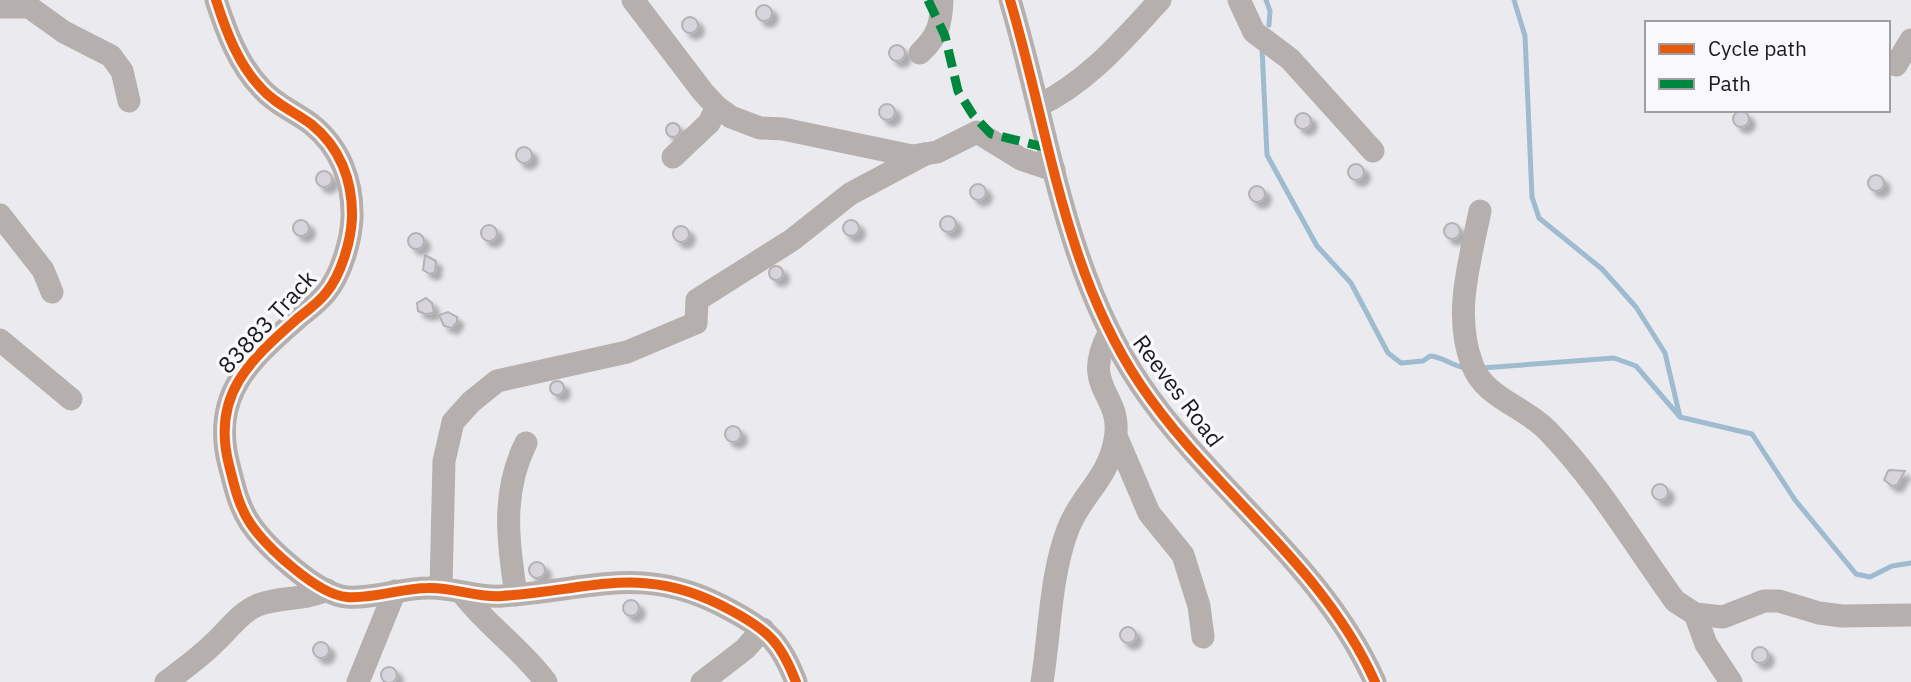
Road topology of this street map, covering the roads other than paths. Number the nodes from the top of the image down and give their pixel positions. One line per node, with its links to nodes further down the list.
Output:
1 (216, 0): 26 (street, 83883 Track)
2 (633, 0): 13 (street)
3 (942, 0): 9 (street)
4 (1010, 0): 12 (street, Reeves Road)
5 (1160, 0): 12 (street)
6 (1239, 0): 14 (street)
7 (0, 7): 11 (street)
8 (1911, 40): 10 (street)
9 (920, 53)
10 (1896, 65)
11 (129, 101)
12 (1038, 106): 17 (street, Reeves Road)
13 (717, 107): 15 (street); 16 (street)
14 (1373, 151)
15 (925, 154): 17 (street); 28 (street)
16 (673, 157)
17 (1054, 170): 21 (street, Reeves Road)
18 (1480, 211): 30 (street)
19 (0, 215): 20 (street)
20 (52, 292)
21 (1109, 333): 24 (street); 40 (street, Reeves Road)
22 (0, 341): 23 (street)
23 (71, 398)
24 (1116, 436): 33 (street); 39 (street)
25 (526, 443): 29 (street)
26 (327, 590): 27 (street, 83883 Track); 34 (street)
27 (395, 591): 28 (street, 83883 Track); 35 (street)
28 (451, 591): 29 (street, 83883 Track); 36 (street)
29 (516, 595): 32 (street, 83883 Track)
30 (1695, 614): 31 (street); 41 (street)
31 (1911, 615)
32 (762, 629): 37 (street); 38 (street, 83883 Track)
33 (1203, 637)
34 (166, 682)
35 (358, 682)
36 (546, 682)
37 (702, 682)
38 (796, 682)
39 (1042, 682)
40 (1375, 682)
41 (1731, 682)

